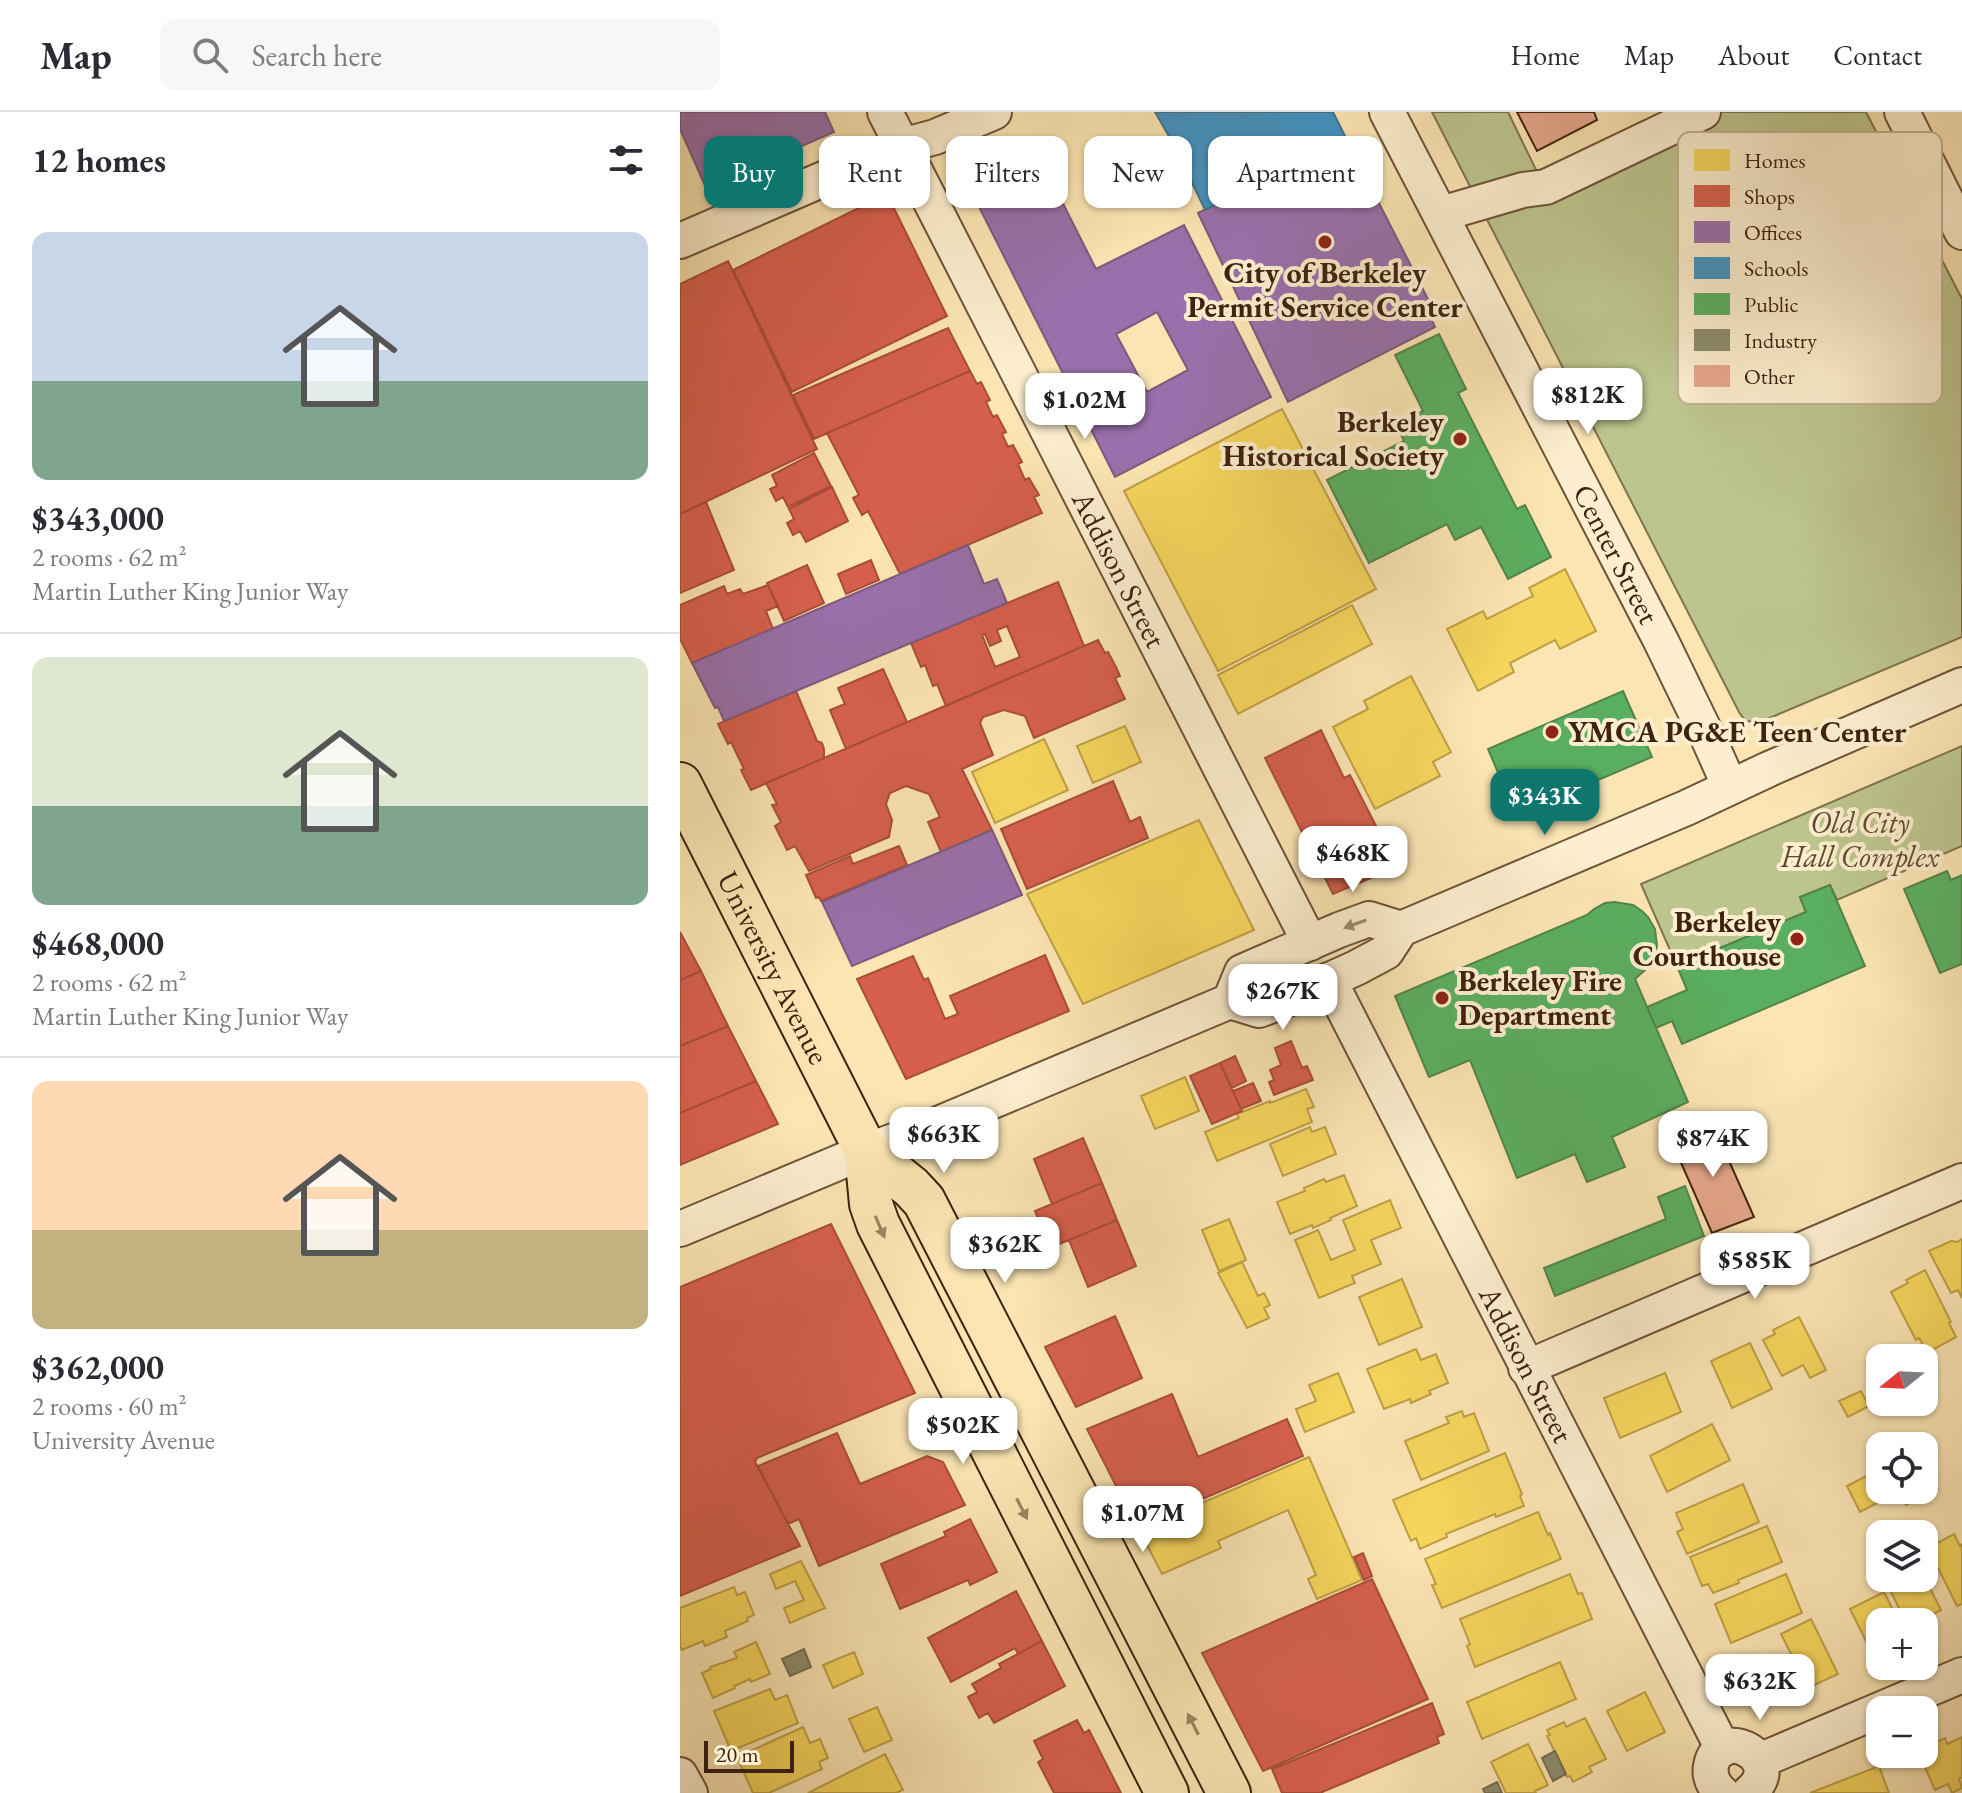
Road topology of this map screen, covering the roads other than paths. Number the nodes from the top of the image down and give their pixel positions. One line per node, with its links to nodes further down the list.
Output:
1 (885, 112): 7 (street, Addison Street)
2 (994, 112): 8 (street)
3 (1387, 112): 12 (street, Center Street)
4 (1703, 112): 12 (street)
5 (1902, 112): 6 (street)
6 (1912, 132)
7 (897, 136)
8 (930, 138)
9 (819, 182): 14 (street)
10 (1942, 192): 13 (street)
11 (930, 201): 19 (street, Addison Street)
12 (1441, 214): 17 (street, Center Street)
13 (1962, 232)
14 (680, 241)
15 (1962, 685): 17 (street)
16 (680, 784): 22 (main road, University Avenue)
17 (1730, 787): 18 (street)
18 (1401, 929): 19 (street, one-way to 19); 20 (street)
19 (1310, 943): 21 (street)
20 (1329, 980): 21 (street); 25 (street, Addison Street)
21 (1230, 1001): 22 (street)
22 (866, 1151): 24 (street); 32 (main road, University Avenue, one-way to 32); 33 (main road, University Avenue, one-way to 22)
23 (1962, 1181): 25 (street)
24 (680, 1229)
25 (1526, 1368): 27 (street, Addison Street)
26 (1962, 1675): 28 (street)
27 (1723, 1749): 28 (street); 30 (street)
28 (1759, 1761): 34 (street)
29 (680, 1775): 31 (street)
30 (1706, 1789)
31 (690, 1793)
32 (1167, 1793)
33 (1229, 1793)
34 (1749, 1793)

